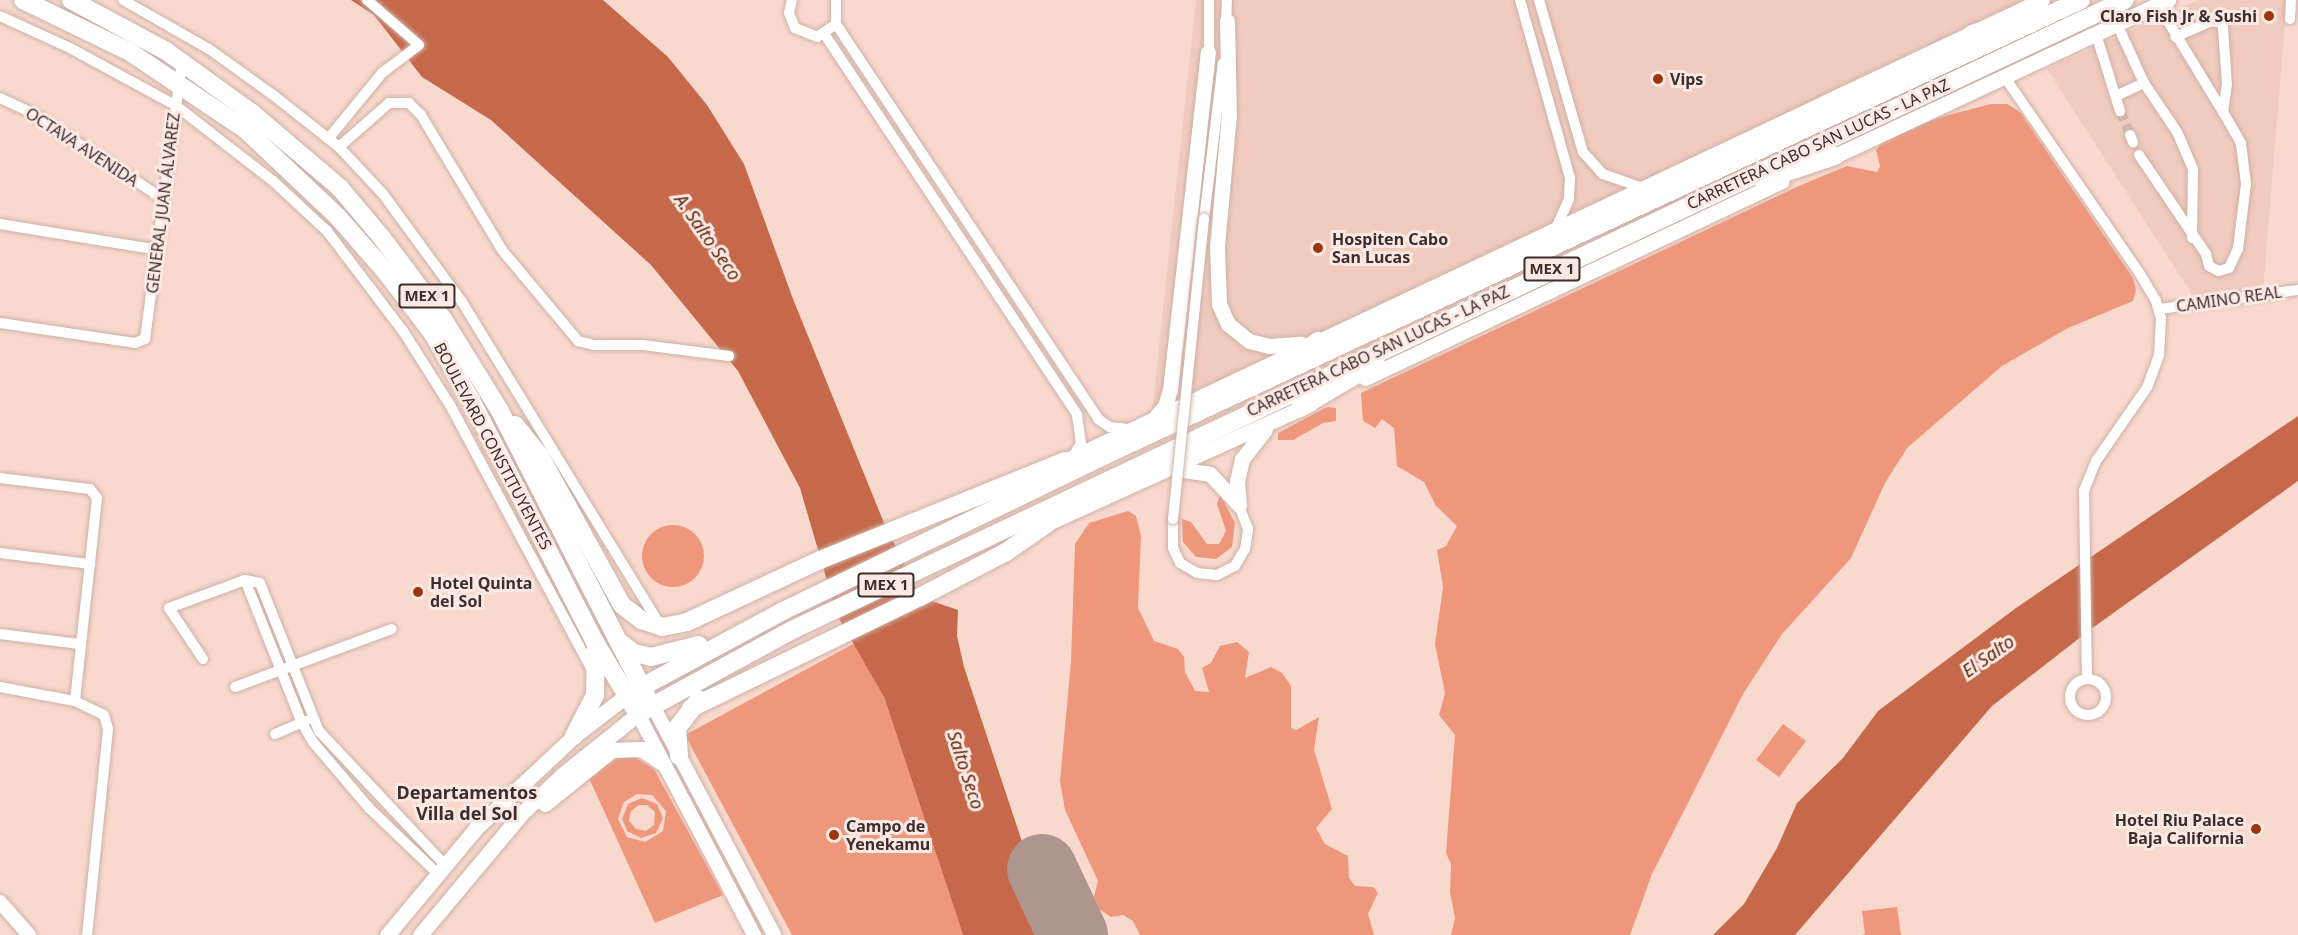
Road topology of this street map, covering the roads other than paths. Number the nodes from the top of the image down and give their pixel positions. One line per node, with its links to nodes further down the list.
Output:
1 (23, 0): 29 (highway, BOULEVARD CONSTITUYENTES / MEX 1)
2 (71, 0): 27 (highway, BOULEVARD CONSTITUYENTES / MEX 1)
3 (123, 0): 39 (street)
4 (367, 0): 39 (street)
5 (792, 0): 24 (street)
6 (837, 0): 20 (street)
7 (1209, 0): 26 (street)
8 (1227, 0): 19 (street)
9 (1520, 0): 47 (street)
10 (1539, 0): 43 (street)
11 (2042, 0): 22 (main road)
12 (2071, 0): 22 (highway)
13 (2081, 0): 58 (highway, CARRETERA CABO SAN LUCAS - LA PAZ / MEX 1)
14 (2125, 0): 45 (highway, CARRETERA CABO SAN LUCAS - LA PAZ / MEX 1)
15 (2290, 0): 18 (street)
16 (2163, 2): 21 (main road); 25 (street)
17 (0, 16): 35 (street)
18 (2290, 19)
19 (1227, 21): 38 (street); 56 (main road)
20 (836, 24): 24 (street); 31 (street)
21 (2117, 24): 23 (main road); 30 (street)
22 (1971, 34): 43 (main road)
23 (2096, 34): 28 (main road); 32 (street)
24 (825, 35): 34 (street)
25 (2175, 37): 37 (street); 37 (street)
26 (1208, 52): 38 (street); 62 (main road)
27 (182, 61): 29 (street, GENERAL JUAN ÁLVAREZ); 60 (highway, BOULEVARD CONSTITUYENTES / MEX 1)
28 (2004, 76): 42 (main road); 53 (street)
29 (179, 81): 35 (street, GENERAL JUAN ÁLVAREZ); 79 (highway, BOULEVARD CONSTITUYENTES / MEX 1)
30 (2144, 83): 32 (street); 48 (street)
31 (879, 89): 34 (street); 49 (street)
32 (2116, 96): 36 (street)
33 (0, 98): 44 (street, OCTAVA AVENIDA)
34 (865, 99): 50 (street)
35 (175, 105): 44 (street, GENERAL JUAN ÁLVAREZ); 85 (street)
36 (2120, 111)
37 (2223, 112): 48 (street)
38 (1214, 128): 68 (street, bridge)
39 (328, 139): 40 (street)
40 (339, 147): 57 (street); 75 (street)
41 (2139, 155): 48 (street)
42 (1835, 156): 45 (highway); 59 (main road)
43 (1643, 188): 47 (main road)
44 (162, 198): 51 (street, GENERAL JUAN ÁLVAREZ)
45 (1676, 210): 54 (highway, CARRETERA CABO SAN LUCAS - LA PAZ / MEX 1)
46 (0, 224): 51 (street)
47 (1555, 230): 56 (main road)
48 (2192, 238)
49 (979, 242): 50 (street); 63 (street)
50 (966, 249): 64 (street)
51 (159, 250): 55 (street, GENERAL JUAN ÁLVAREZ)
52 (2298, 290): 53 (street, CAMINO REAL)
53 (2159, 309): 86 (street)
54 (1463, 312): 59 (highway); 70 (highway, CARRETERA CABO SAN LUCAS - LA PAZ / MEX 1)
55 (0, 323)
56 (1318, 341): 58 (highway); 62 (main road)
57 (729, 356)
58 (1243, 393): 67 (highway, CARRETERA CABO SAN LUCAS - LA PAZ / MEX 1)
59 (1300, 408): 61 (main road)
60 (500, 411): 75 (highway); 77 (highway, BOULEVARD CONSTITUYENTES / MEX 1)
61 (1278, 418): 65 (main road); 68 (main road)
62 (1150, 421): 63 (main road)
63 (1134, 428): 64 (main road)
64 (1069, 459): 67 (highway); 75 (highway)
65 (1167, 471): 68 (main road); 69 (main road)
66 (0, 478): 72 (street)
67 (1031, 495): 74 (highway, CARRETERA CABO SAN LUCAS - LA PAZ / MEX 1)
68 (1239, 505)
69 (1048, 523): 70 (highway); 91 (highway)
70 (983, 539): 81 (highway, CARRETERA CABO SAN LUCAS - LA PAZ / MEX 1)
71 (0, 553): 72 (street)
72 (90, 564): 80 (street)
73 (245, 580): 82 (street); 83 (street); 84 (street)
74 (765, 620): 77 (highway, MEX 1); 89 (highway, CARRETERA CABO SAN LUCAS - LA PAZ / MEX 1)
75 (662, 627)
76 (392, 629): 83 (street)
77 (614, 633): 89 (highway, BOULEVARD CONSTITUYENTES / MEX 1)
78 (0, 634): 80 (street)
79 (595, 642): 85 (highway); 89 (highway, BOULEVARD CONSTITUYENTES / MEX 1)
80 (79, 644): 90 (street)
81 (764, 644): 91 (highway); 92 (highway, CARRETERA CABO SAN LUCAS - LA PAZ / MEX 1)
82 (203, 659)
83 (293, 666): 84 (street); 93 (street)
84 (282, 670): 88 (street); 93 (street)
85 (597, 677): 95 (highway)
86 (2087, 678)
87 (0, 687): 90 (street)
88 (235, 687)
89 (634, 691): 92 (highway, BOULEVARD CONSTITUYENTES / MEX 1); 95 (main road)
90 (75, 701): 101 (street)
91 (691, 708): 96 (highway)
92 (645, 710): 96 (street, BOULEVARD CONSTITUYENTES); 98 (main road)
93 (307, 721): 94 (street); 97 (street)
94 (275, 734)
95 (574, 736): 97 (main road)
96 (671, 760): 98 (main road); 104 (street, BOULEVARD CONSTITUYENTES); 105 (street, BOULEVARD CONSTITUYENTES)
97 (440, 868): 102 (main road)
98 (458, 887): 103 (main road)
99 (0, 902): 100 (street)
100 (28, 935)
101 (87, 935)
102 (387, 935)
103 (420, 935)
104 (754, 935)
105 (774, 935)

